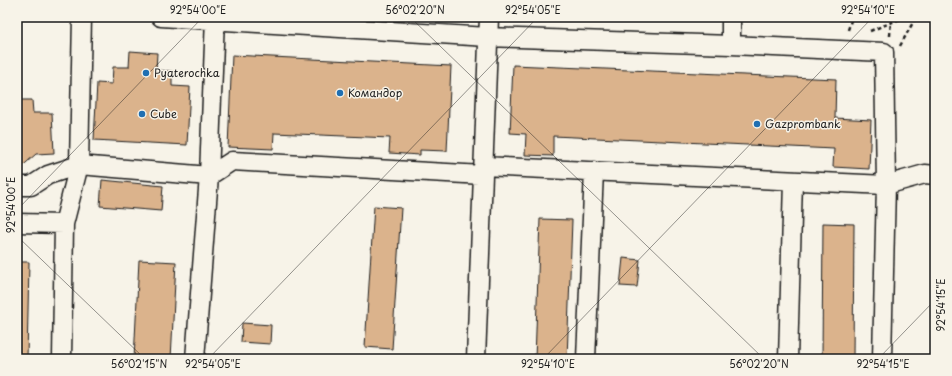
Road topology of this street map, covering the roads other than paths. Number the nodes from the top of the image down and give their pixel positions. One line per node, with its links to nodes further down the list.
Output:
1 (82, 17): 8 (lane)
2 (161, 17): 5 (lane)
3 (489, 17): 6 (lane)
4 (731, 17): 7 (lane)
5 (215, 19): 6 (lane); 12 (lane)
6 (488, 37): 7 (lane); 9 (lane)
7 (731, 45): 14 (lane)
8 (79, 164): 12 (lane); 15 (lane); 17 (lane)
9 (483, 171): 10 (lane); 12 (lane); 20 (lane)
10 (594, 171): 13 (lane); 21 (lane)
11 (935, 175): 14 (lane)
12 (210, 176): 19 (lane)
13 (793, 181): 14 (lane); 22 (lane)
14 (886, 185): 23 (lane)
15 (17, 186)
16 (17, 223): 17 (lane)
17 (64, 224): 18 (lane)
18 (62, 359)
19 (196, 359)
20 (476, 359)
21 (586, 359)
22 (788, 359)
23 (882, 359)

